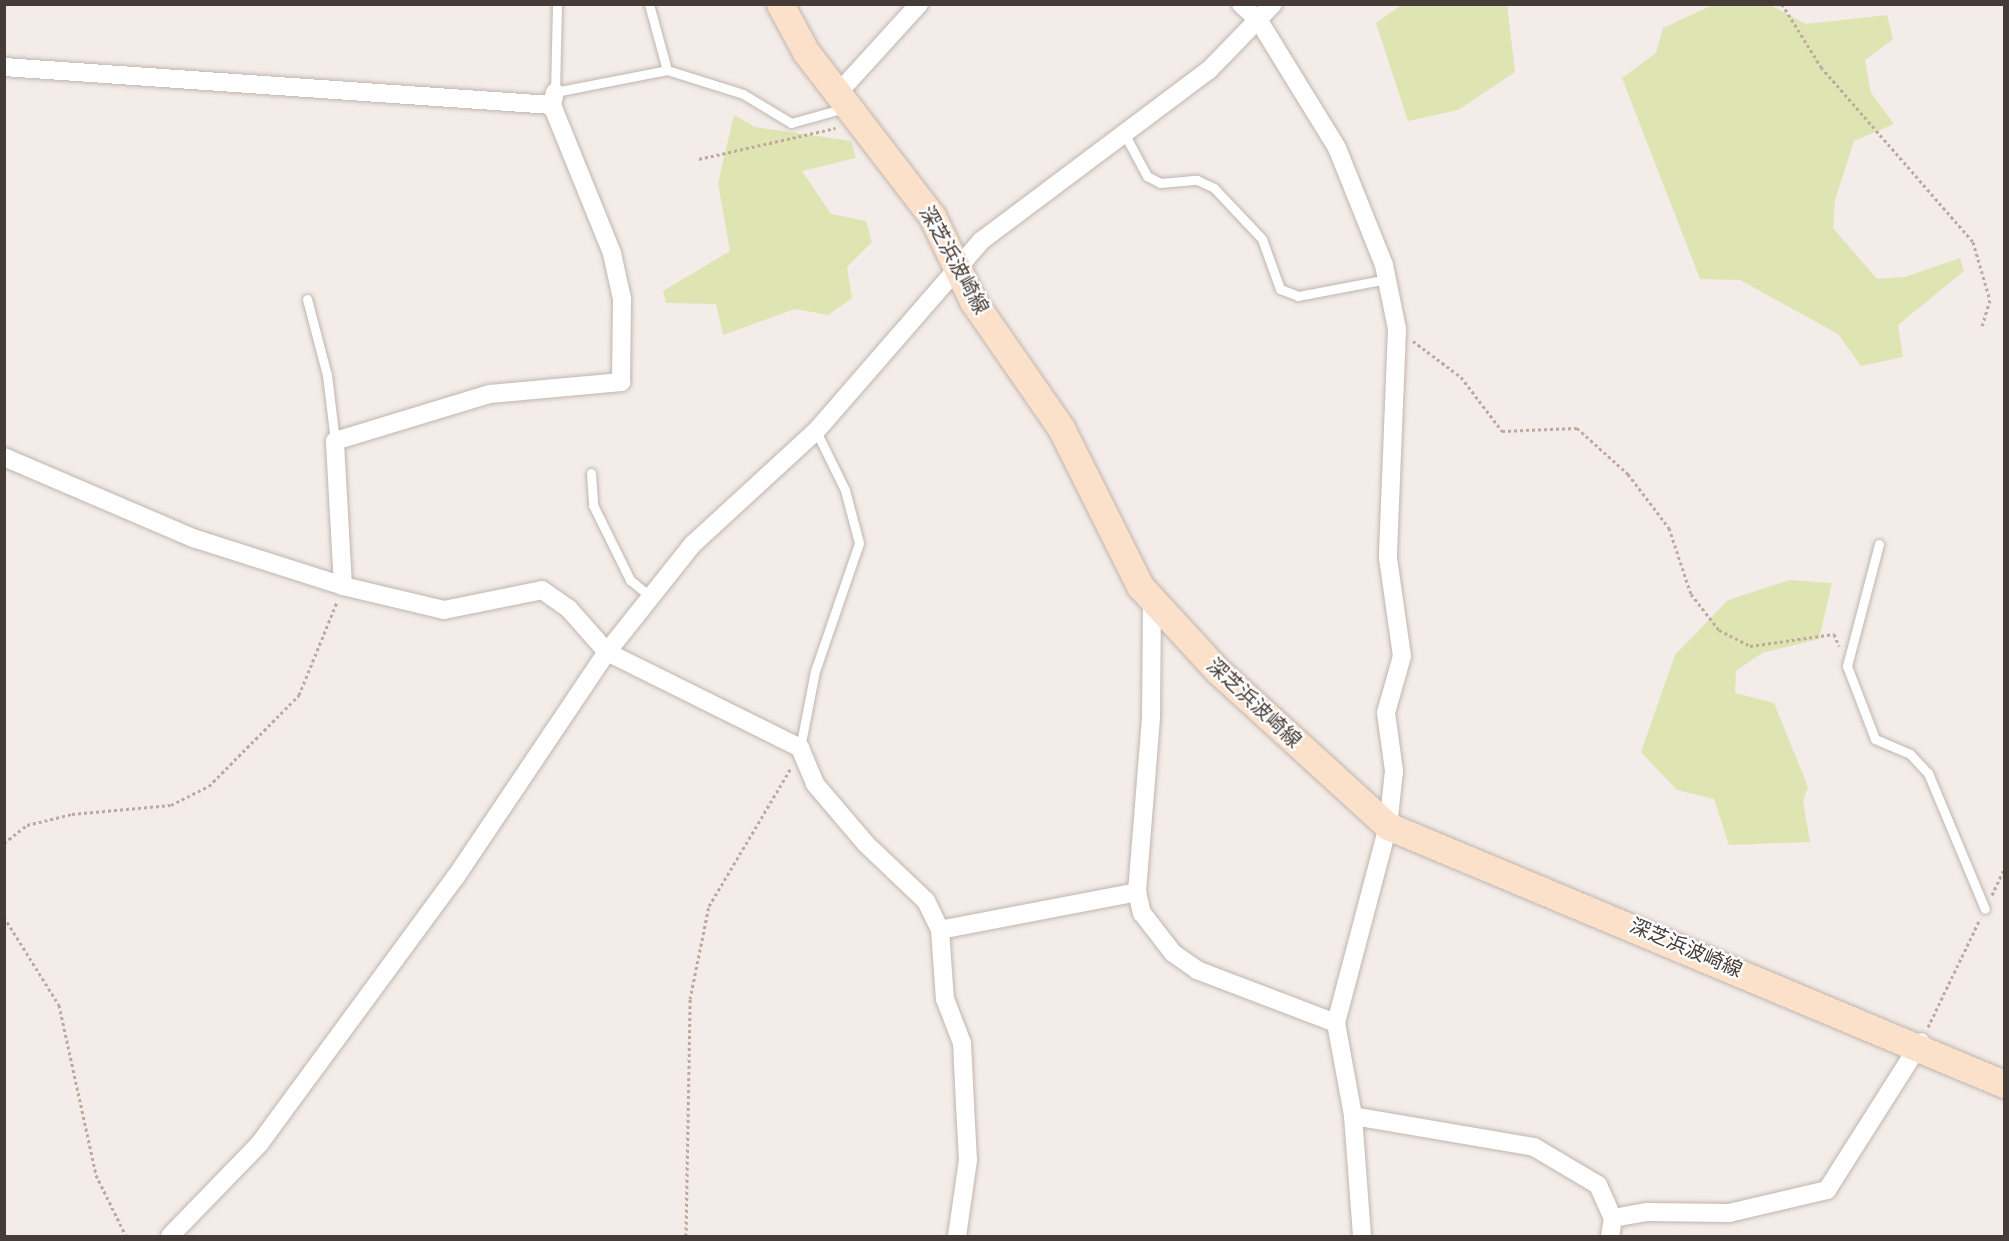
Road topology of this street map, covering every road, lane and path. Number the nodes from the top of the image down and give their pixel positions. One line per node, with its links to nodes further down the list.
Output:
1 (557, 4): 11 (lane)
2 (650, 4): 10 (lane)
3 (780, 4): 12 (main road, 深芝浜波崎線)
4 (919, 4): 12 (street)
5 (1241, 4): 8 (street)
6 (1273, 4): 8 (street)
7 (1782, 4): 18 (path)
8 (1259, 21): 13 (street); 16 (street)
9 (4, 67): 11 (street)
10 (667, 70): 11 (lane); 12 (lane)
11 (554, 98): 21 (street)
12 (843, 108): 14 (path); 15 (main road, 深芝浜波崎線)
13 (1125, 135): 15 (street); 16 (lane)
14 (699, 159)
15 (954, 268): 20 (street); 27 (main road, 深芝浜波崎線)
16 (1387, 279): 19 (street)
17 (307, 299): 21 (lane)
18 (1982, 326)
19 (1397, 329): 29 (path); 31 (street)
20 (816, 431): 26 (street); 30 (lane)
21 (335, 441): 25 (street)
22 (4, 457): 25 (street)
23 (591, 473): 26 (lane)
24 (1879, 544): 29 (lane)
25 (344, 586): 28 (street); 32 (path)
26 (651, 597): 28 (street)
27 (1152, 601): 31 (main road, 深芝浜波崎線); 34 (street)
28 (607, 652): 30 (street); 44 (street)
29 (1847, 666): 35 (lane)
30 (801, 750): 37 (street); 45 (path)
31 (1388, 825): 38 (street); 39 (main road, 深芝浜波崎線)
32 (4, 843)
33 (2004, 869): 35 (path)
34 (1137, 892): 37 (street); 38 (street)
35 (1985, 909): 39 (path)
36 (4, 917): 43 (path)
37 (940, 930): 46 (street)
38 (1336, 1023): 41 (street)
39 (1920, 1045): 40 (main road, 深芝浜波崎線); 42 (street)
40 (2004, 1084)
41 (1353, 1116): 42 (street); 47 (street)
42 (1613, 1218): 48 (street)
43 (126, 1236)
44 (170, 1236)
45 (686, 1236)
46 (957, 1236)
47 (1362, 1236)
48 (1610, 1236)

